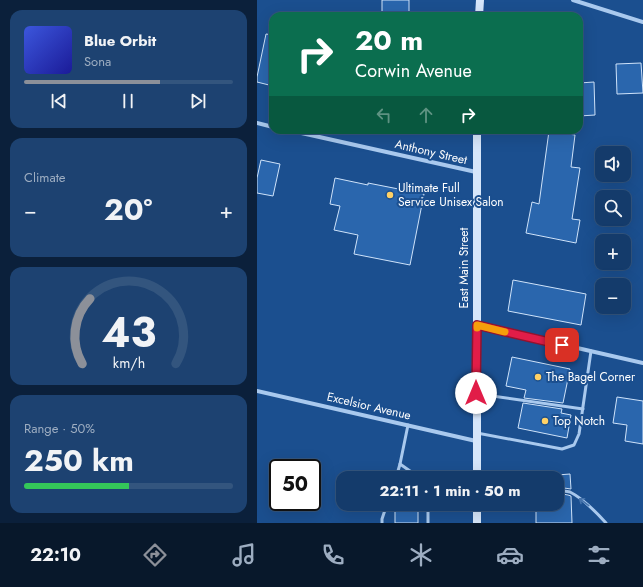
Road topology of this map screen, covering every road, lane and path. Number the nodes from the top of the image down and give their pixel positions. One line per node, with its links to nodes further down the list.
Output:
1 (480, 0): 3 (main road)
2 (573, 0): 4 (street)
3 (479, 12)
4 (643, 22)
5 (257, 123): 6 (street)
6 (269, 125)
7 (306, 134): 9 (street, Anthony Street)
8 (477, 134): 9 (main road, East Main Street)
9 (476, 172): 10 (main road, East Main Street)
10 (477, 325): 11 (street); 14 (main road, East Main Street)
11 (591, 351): 12 (street); 15 (lane)
12 (643, 363)
13 (257, 391): 16 (street, Excelsior Avenue)
14 (476, 393): 15 (lane); 17 (main road, East Main Street)
15 (583, 409): 17 (lane)
16 (408, 425): 17 (street, Excelsior Avenue); 18 (lane)
17 (476, 437): 21 (main road, East Main Street)
18 (400, 464): 19 (lane); 20 (lane)
19 (398, 471)
20 (410, 471)
21 (477, 471)
22 (564, 491): 29 (lane, one-way to 22)
23 (384, 511): 26 (lane)
24 (428, 511): 27 (lane)
25 (477, 511): 28 (main road)
26 (382, 523)
27 (428, 523)
28 (477, 523)
29 (606, 523)

